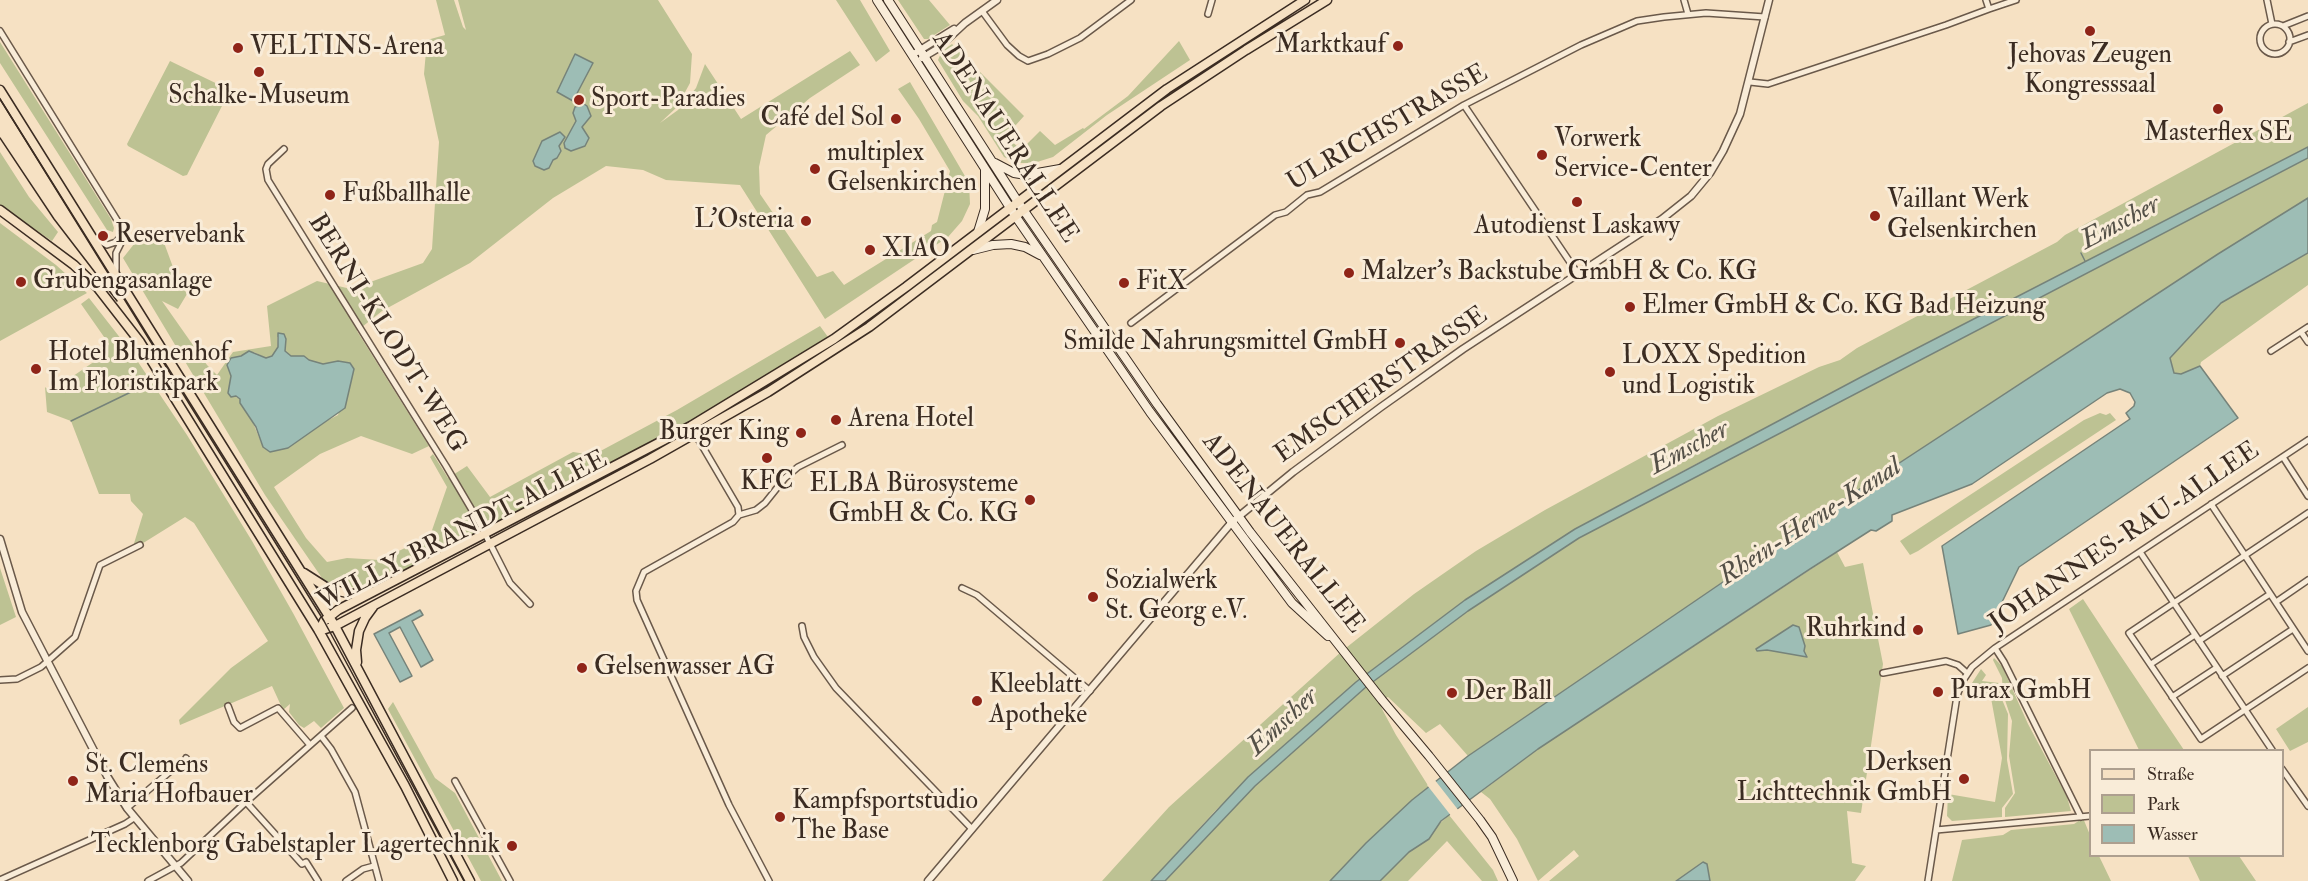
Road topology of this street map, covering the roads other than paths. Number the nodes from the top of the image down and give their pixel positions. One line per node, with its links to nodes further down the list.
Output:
1 (877, 0): 25 (main road, ADENAUERALLEE)
2 (888, 0): 24 (main road, ADENAUERALLEE)
3 (997, 0): 14 (street)
4 (1131, 0): 14 (street)
5 (1212, 0): 15 (street)
6 (1305, 0): 32 (main road, WILLY-BRANDT-ALLEE)
7 (1684, 0): 16 (street)
8 (1769, 0): 18 (street, EMSCHERSTRASSE)
9 (1986, 0): 13 (street)
10 (2016, 0): 13 (street)
11 (2267, 0): 19 (street)
12 (1323, 1): 36 (main road, WILLY-BRANDT-ALLEE)
13 (1989, 9): 26 (street)
14 (982, 10): 24 (street)
15 (1208, 14)
16 (1688, 14): 18 (street, ULRICHSTRASSE); 28 (street, ULRICHSTRASSE)
17 (2308, 16): 20 (street)
18 (1765, 17): 26 (street, EMSCHERSTRASSE)
19 (2272, 24): 20 (street); 23 (street)
20 (2283, 26): 23 (street)
21 (0, 31): 39 (street)
22 (2308, 35): 23 (street)
23 (2289, 42)
24 (923, 53): 25 (street); 30 (main road, ADENAUERALLEE)
25 (914, 58): 31 (main road, ADENAUERALLEE)
26 (1750, 82): 43 (street, EMSCHERSTRASSE)
27 (0, 90): 40 (main road)
28 (1464, 105): 43 (street); 45 (street, ULRICHSTRASSE)
29 (284, 149): 61 (street, BERNI-KLODT-WEG)
30 (994, 162): 32 (main road); 33 (main road, ADENAUERALLEE)
31 (985, 169): 34 (main road, ADENAUERALLEE); 38 (main road)
32 (1060, 169): 33 (main road, WILLY-BRANDT-ALLEE)
33 (1018, 202): 34 (main road, WILLY-BRANDT-ALLEE); 36 (main road, ADENAUERALLEE)
34 (1010, 208): 37 (main road, ADENAUERALLEE); 38 (main road, WILLY-BRANDT-ALLEE)
35 (0, 210): 80 (main road)
36 (1025, 211): 37 (main road, WILLY-BRANDT-ALLEE); 59 (main road, ADENAUERALLEE)
37 (1016, 217): 41 (main road, WILLY-BRANDT-ALLEE); 42 (main road, ADENAUERALLEE)
38 (978, 232): 50 (main road, WILLY-BRANDT-ALLEE)
39 (123, 233): 40 (street); 44 (street)
40 (91, 236): 44 (main road)
41 (973, 250): 42 (main road); 51 (main road, WILLY-BRANDT-ALLEE)
42 (1042, 256): 60 (main road, ADENAUERALLEE)
43 (1578, 274): 59 (street, EMSCHERSTRASSE)
44 (117, 276): 67 (main road)
45 (1131, 323)
46 (2308, 327): 47 (street)
47 (2301, 332): 48 (street); 49 (street)
48 (2308, 342)
49 (2271, 351)
50 (691, 426): 51 (street); 61 (main road, WILLY-BRANDT-ALLEE)
51 (696, 435): 58 (street); 63 (main road, WILLY-BRANDT-ALLEE)
52 (2308, 440): 54 (street, JOHANNES-RAU-ALLEE)
53 (842, 445): 58 (street)
54 (2283, 457): 55 (street); 56 (street, JOHANNES-RAU-ALLEE)
55 (2308, 496)
56 (2211, 504): 65 (street, JOHANNES-RAU-ALLEE); 66 (street)
57 (2308, 513): 66 (street)
58 (740, 515): 125 (street)
59 (1239, 517): 60 (street, EMSCHERSTRASSE); 86 (main road, ADENAUERALLEE)
60 (1232, 522): 86 (main road, ADENAUERALLEE); 95 (street, EMSCHERSTRASSE)
61 (485, 534): 63 (street, BERNI-KLODT-WEG); 70 (main road, WILLY-BRANDT-ALLEE)
62 (0, 539): 85 (street)
63 (490, 543): 72 (main road, WILLY-BRANDT-ALLEE); 75 (street, BERNI-KLODT-WEG)
64 (140, 545): 85 (street)
65 (2140, 552): 74 (street); 83 (street, JOHANNES-RAU-ALLEE)
66 (2245, 556): 71 (street); 74 (street)
67 (301, 571): 70 (main road); 76 (main road)
68 (2308, 580): 73 (street)
69 (962, 588): 95 (street)
70 (373, 592): 76 (main road, WILLY-BRANDT-ALLEE)
71 (2270, 594): 73 (street); 82 (street)
72 (378, 602): 77 (main road, WILLY-BRANDT-ALLEE); 88 (main road)
73 (2276, 602): 79 (street)
74 (2173, 603): 81 (street); 87 (street)
75 (530, 604)
76 (329, 616): 77 (main road); 80 (main road, WILLY-BRANDT-ALLEE)
77 (335, 626): 80 (main road, WILLY-BRANDT-ALLEE); 88 (main road)
78 (802, 626): 112 (street)
79 (2293, 628): 84 (street); 93 (street)
80 (319, 632): 122 (main road)
81 (2195, 635): 82 (street); 87 (street)
82 (2199, 641): 89 (street)
83 (1995, 648): 92 (street, JOHANNES-RAU-ALLEE); 110 (street)
84 (2307, 648)
85 (47, 661): 94 (street); 108 (street)
86 (1352, 662): 127 (main road)
87 (2151, 664): 96 (street)
88 (357, 665): 123 (main road)
89 (2216, 668): 93 (street); 96 (street)
90 (2308, 668): 99 (street)
91 (1883, 673): 92 (street)
92 (1967, 673): 113 (street, JOHANNES-RAU-ALLEE)
93 (2222, 676): 99 (street)
94 (0, 680)
95 (1090, 691): 112 (street, EMSCHERSTRASSE)
96 (2172, 697): 99 (street)
97 (228, 706): 101 (street)
98 (352, 708): 100 (street)
99 (2245, 710): 102 (street)
100 (321, 736): 101 (street); 114 (street)
101 (310, 745): 106 (street)
102 (2271, 749)
103 (186, 758): 108 (street)
104 (2284, 770): 107 (street)
105 (455, 781): 124 (street)
106 (246, 802): 115 (street); 119 (street)
107 (2308, 806)
108 (127, 808): 111 (street)
109 (2089, 816): 110 (street)
110 (2080, 817): 113 (street)
111 (134, 818): 115 (street); 116 (street)
112 (972, 829): 126 (street, EMSCHERSTRASSE)
113 (1936, 830): 128 (street, JOHANNES-RAU-ALLEE)
114 (374, 866): 120 (street); 121 (street)
115 (176, 867): 117 (street); 118 (street)
116 (0, 880)
117 (148, 881)
118 (188, 881)
119 (318, 881)
120 (346, 881)
121 (379, 881)
122 (453, 881)
123 (470, 881)
124 (510, 881)
125 (769, 881)
126 (928, 881)
127 (1513, 881)
128 (1928, 881)

